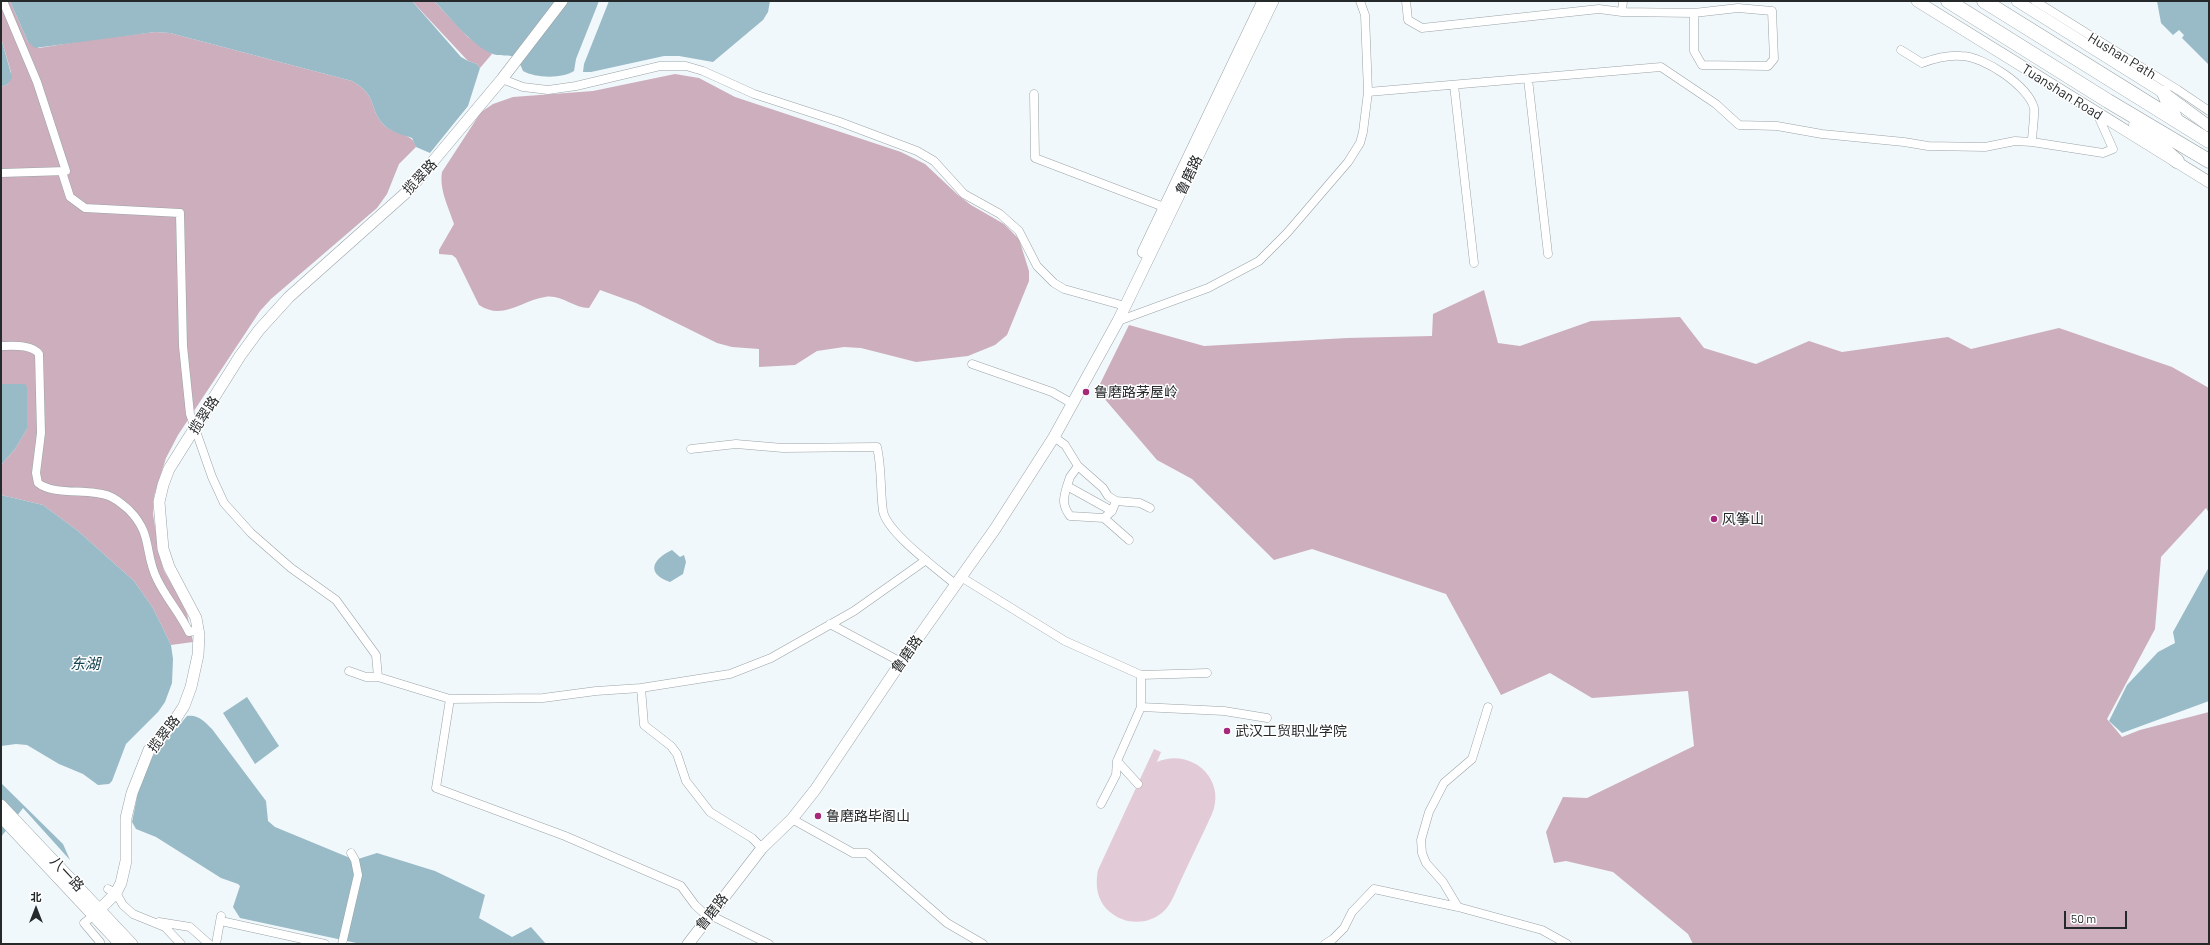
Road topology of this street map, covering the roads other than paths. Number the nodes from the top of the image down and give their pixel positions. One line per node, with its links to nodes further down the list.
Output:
1 (3, 1): 32 (street)
2 (562, 1): 17 (street, 揽翠路)
3 (1263, 1): 35 (street, 鲁磨路)
4 (1273, 1): 35 (street, 鲁磨路)
5 (1360, 1): 20 (street)
6 (1406, 1): 14 (street)
7 (1623, 1): 14 (street)
8 (1917, 1): 26 (street, Tuanshan Road)
9 (1948, 1): 23 (highway, Tuanshan Road)
10 (1984, 1): 24 (highway)
11 (2017, 1): 21 (street)
12 (2035, 1): 25 (street, Hushan Path)
13 (1739, 4): 15 (street); 15 (street)
14 (1622, 12): 15 (street)
15 (1694, 13)
16 (1901, 50): 29 (street)
17 (502, 79): 38 (street); 44 (street, 揽翠路)
18 (1528, 79): 19 (street); 29 (street); 36 (street)
19 (1454, 85): 20 (street); 37 (street)
20 (1368, 92): 39 (street)
21 (2164, 93): 24 (highway)
22 (1034, 94): 35 (street)
23 (2108, 101): 30 (highway); 31 (highway, Tuanshan Road)
24 (2170, 106): 27 (street); 28 (highway)
25 (2209, 111)
26 (2103, 118): 29 (street); 30 (street, Tuanshan Road)
27 (2209, 126)
28 (2209, 141)
29 (2032, 142)
30 (2177, 161): 34 (street, Tuanshan Road)
31 (2209, 161)
32 (62, 172): 33 (street); 44 (street)
33 (1, 173)
34 (2209, 182)
35 (1168, 209): 38 (street, 鲁磨路)
36 (1548, 254)
37 (1474, 263)
38 (1122, 305): 39 (street, 鲁磨路); 41 (street, 鲁磨路)
39 (1118, 321): 41 (street, 鲁磨路)
40 (1, 346): 57 (street)
41 (1103, 348): 43 (street, 鲁磨路)
42 (972, 364): 43 (street)
43 (1073, 404): 45 (street, 鲁磨路)
44 (195, 430): 57 (street, 揽翠路); 62 (street)
45 (1054, 437): 47 (street); 55 (street, 鲁磨路)
46 (691, 449): 54 (street)
47 (1078, 466): 48 (street); 49 (street)
48 (1067, 486): 51 (street); 52 (street)
49 (1116, 501): 50 (street); 51 (street)
50 (1150, 508)
51 (1112, 511): 52 (street)
52 (1104, 518): 53 (street)
53 (1129, 540)
54 (926, 560): 55 (street); 56 (street)
55 (959, 581): 58 (street, 鲁磨路); 61 (street)
56 (830, 624): 58 (street); 63 (street)
57 (198, 630): 76 (street, 揽翠路)
58 (901, 662): 73 (street, 鲁磨路)
59 (349, 671): 62 (street)
60 (1207, 673): 61 (street)
61 (1141, 675): 65 (street)
62 (378, 677): 64 (street)
63 (641, 688): 64 (street); 74 (street)
64 (450, 699): 80 (street)
65 (1140, 707): 67 (street); 68 (street)
66 (1488, 707): 78 (street)
67 (1267, 718)
68 (1117, 761): 69 (street); 71 (street)
69 (1138, 784)
70 (1, 804): 77 (street, 八一路)
71 (1101, 804)
72 (1, 817): 77 (street, 八一路)
73 (792, 819): 74 (street, 鲁磨路); 92 (street)
74 (762, 848): 80 (street, 鲁磨路)
75 (351, 853): 89 (street)
76 (112, 891): 79 (street, 揽翠路); 81 (street)
77 (84, 899): 79 (street, 八一路)
78 (1458, 907): 93 (street); 94 (street)
79 (97, 912): 82 (street); 83 (street, 八一路); 84 (street, 八一路)
80 (709, 916): 90 (street, 鲁磨路); 91 (street)
81 (157, 922): 85 (street); 86 (street)
82 (99, 944)
83 (120, 944)
84 (132, 944)
85 (181, 944)
86 (209, 944)
87 (216, 944): 88 (street)
88 (325, 944)
89 (342, 944)
90 (688, 944)
91 (770, 944)
92 (983, 944)
93 (1325, 944)
94 (1567, 944)

